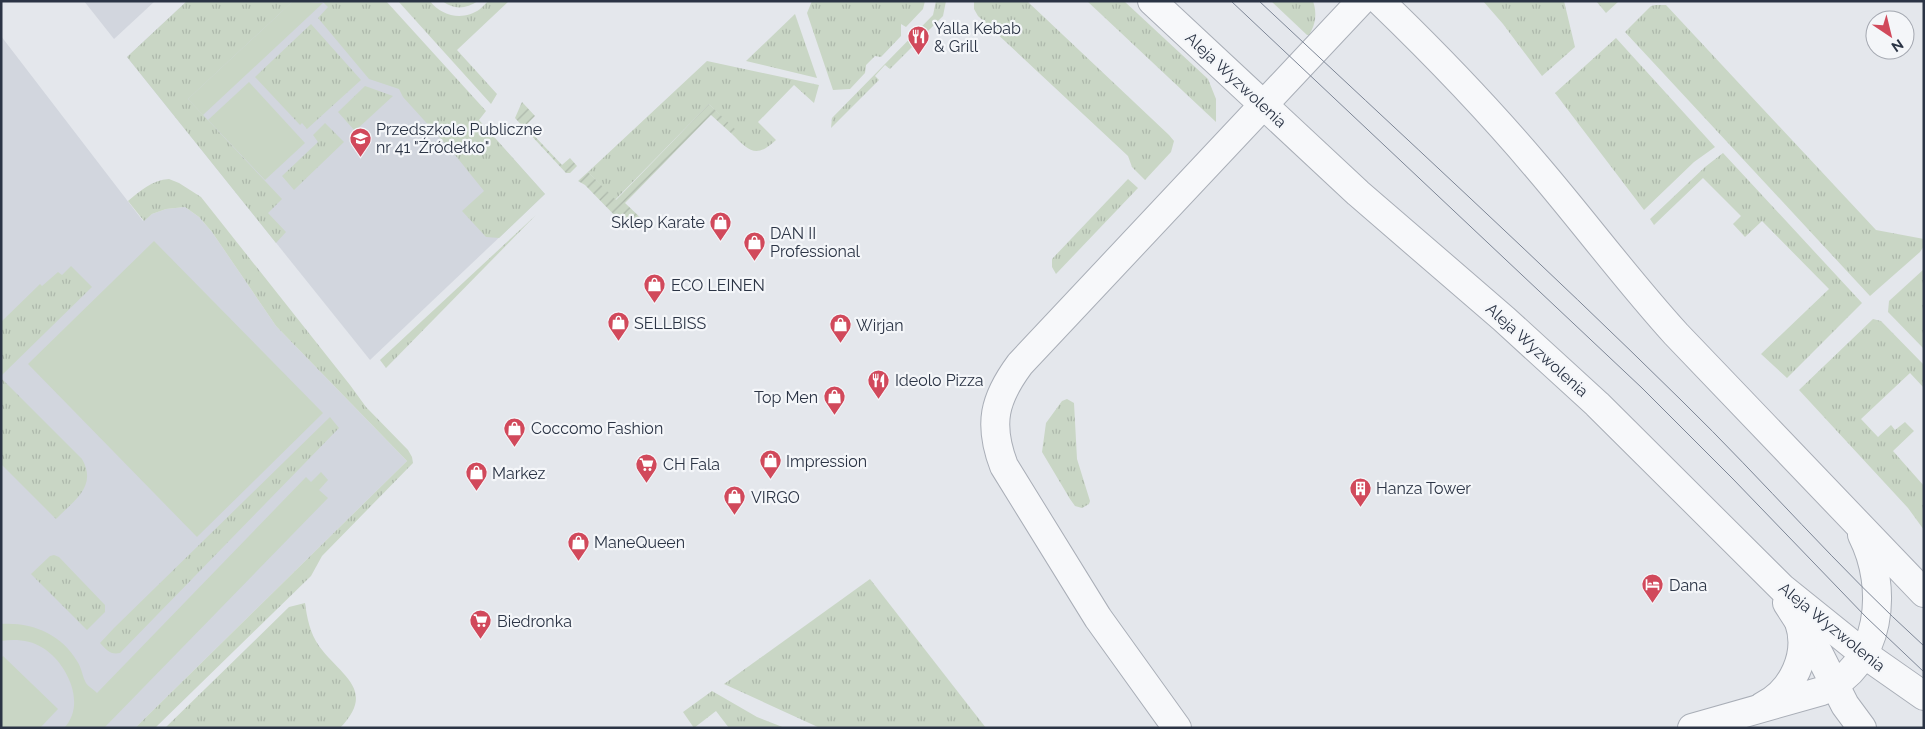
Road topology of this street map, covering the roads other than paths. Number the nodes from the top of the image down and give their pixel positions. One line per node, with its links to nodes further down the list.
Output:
1 (1152, 1): 4 (street, Aleja Wyzwolenia)
2 (1361, 1): 4 (street)
3 (1380, 1): 5 (street)
4 (1264, 105): 6 (street, Aleja Wyzwolenia); 13 (street)
5 (1839, 504): 7 (street); 9 (street, Aleja Wyzwolenia)
6 (1766, 573): 8 (street); 9 (street, Aleja Wyzwolenia)
7 (1924, 593)
8 (1796, 616): 10 (street); 12 (street)
9 (1864, 654): 10 (street, Aleja Wyzwolenia); 11 (street, Aleja Wyzwolenia)
10 (1834, 685): 12 (street, Aleja Wyzwolenia); 15 (street)
11 (1924, 696)
12 (1752, 710): 14 (street)
13 (1177, 728)
14 (1692, 728)
15 (1862, 728)

